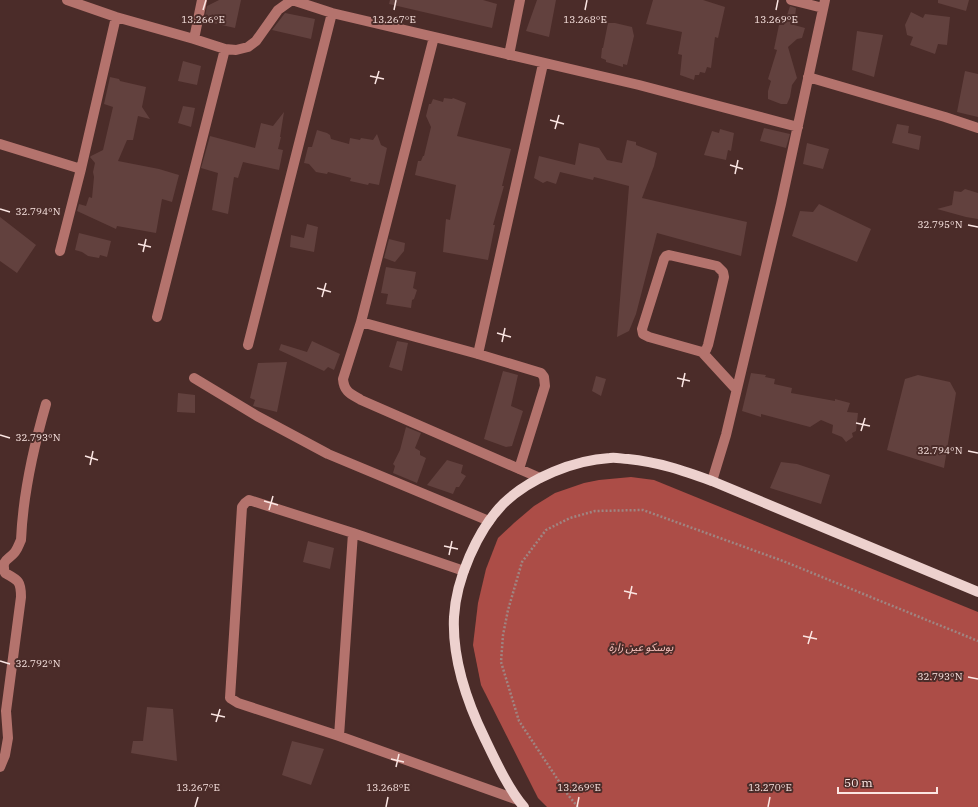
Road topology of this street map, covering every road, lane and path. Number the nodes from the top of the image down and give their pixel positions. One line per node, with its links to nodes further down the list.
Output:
1 (67, 0): 8 (street)
2 (202, 0): 10 (street)
3 (292, 0): 7 (street); 11 (street)
4 (520, 0): 12 (street)
5 (791, 0): 6 (street)
6 (824, 4): 14 (street)
7 (332, 13): 9 (street); 22 (street)
8 (116, 17): 10 (street); 18 (street)
9 (434, 37): 12 (street); 21 (street)
10 (194, 39): 11 (street)
11 (224, 49): 20 (street)
12 (509, 55): 13 (street)
13 (543, 64): 15 (street); 24 (street)
14 (808, 77): 15 (street); 16 (street)
15 (798, 127): 26 (street)
16 (978, 128)
17 (0, 144): 18 (street)
18 (81, 170): 19 (street)
19 (60, 251)
20 (157, 317)
21 (361, 322): 24 (street); 28 (street)
22 (248, 345)
23 (702, 352): 23 (street); 26 (street)
24 (478, 354): 28 (street)
25 (194, 378): 31 (street)
26 (736, 390): 30 (street)
27 (46, 404): 37 (street)
28 (519, 468): 29 (street)
29 (540, 478): 30 (main road); 31 (main road)
30 (712, 481): 34 (main road)
31 (489, 521): 33 (main road)
32 (353, 533): 33 (street); 36 (street); 36 (street)
33 (464, 571): 38 (main road)
34 (978, 592)
35 (978, 641): 39 (path)
36 (339, 736): 38 (street)
37 (0, 767)
38 (521, 804)
39 (578, 807)

